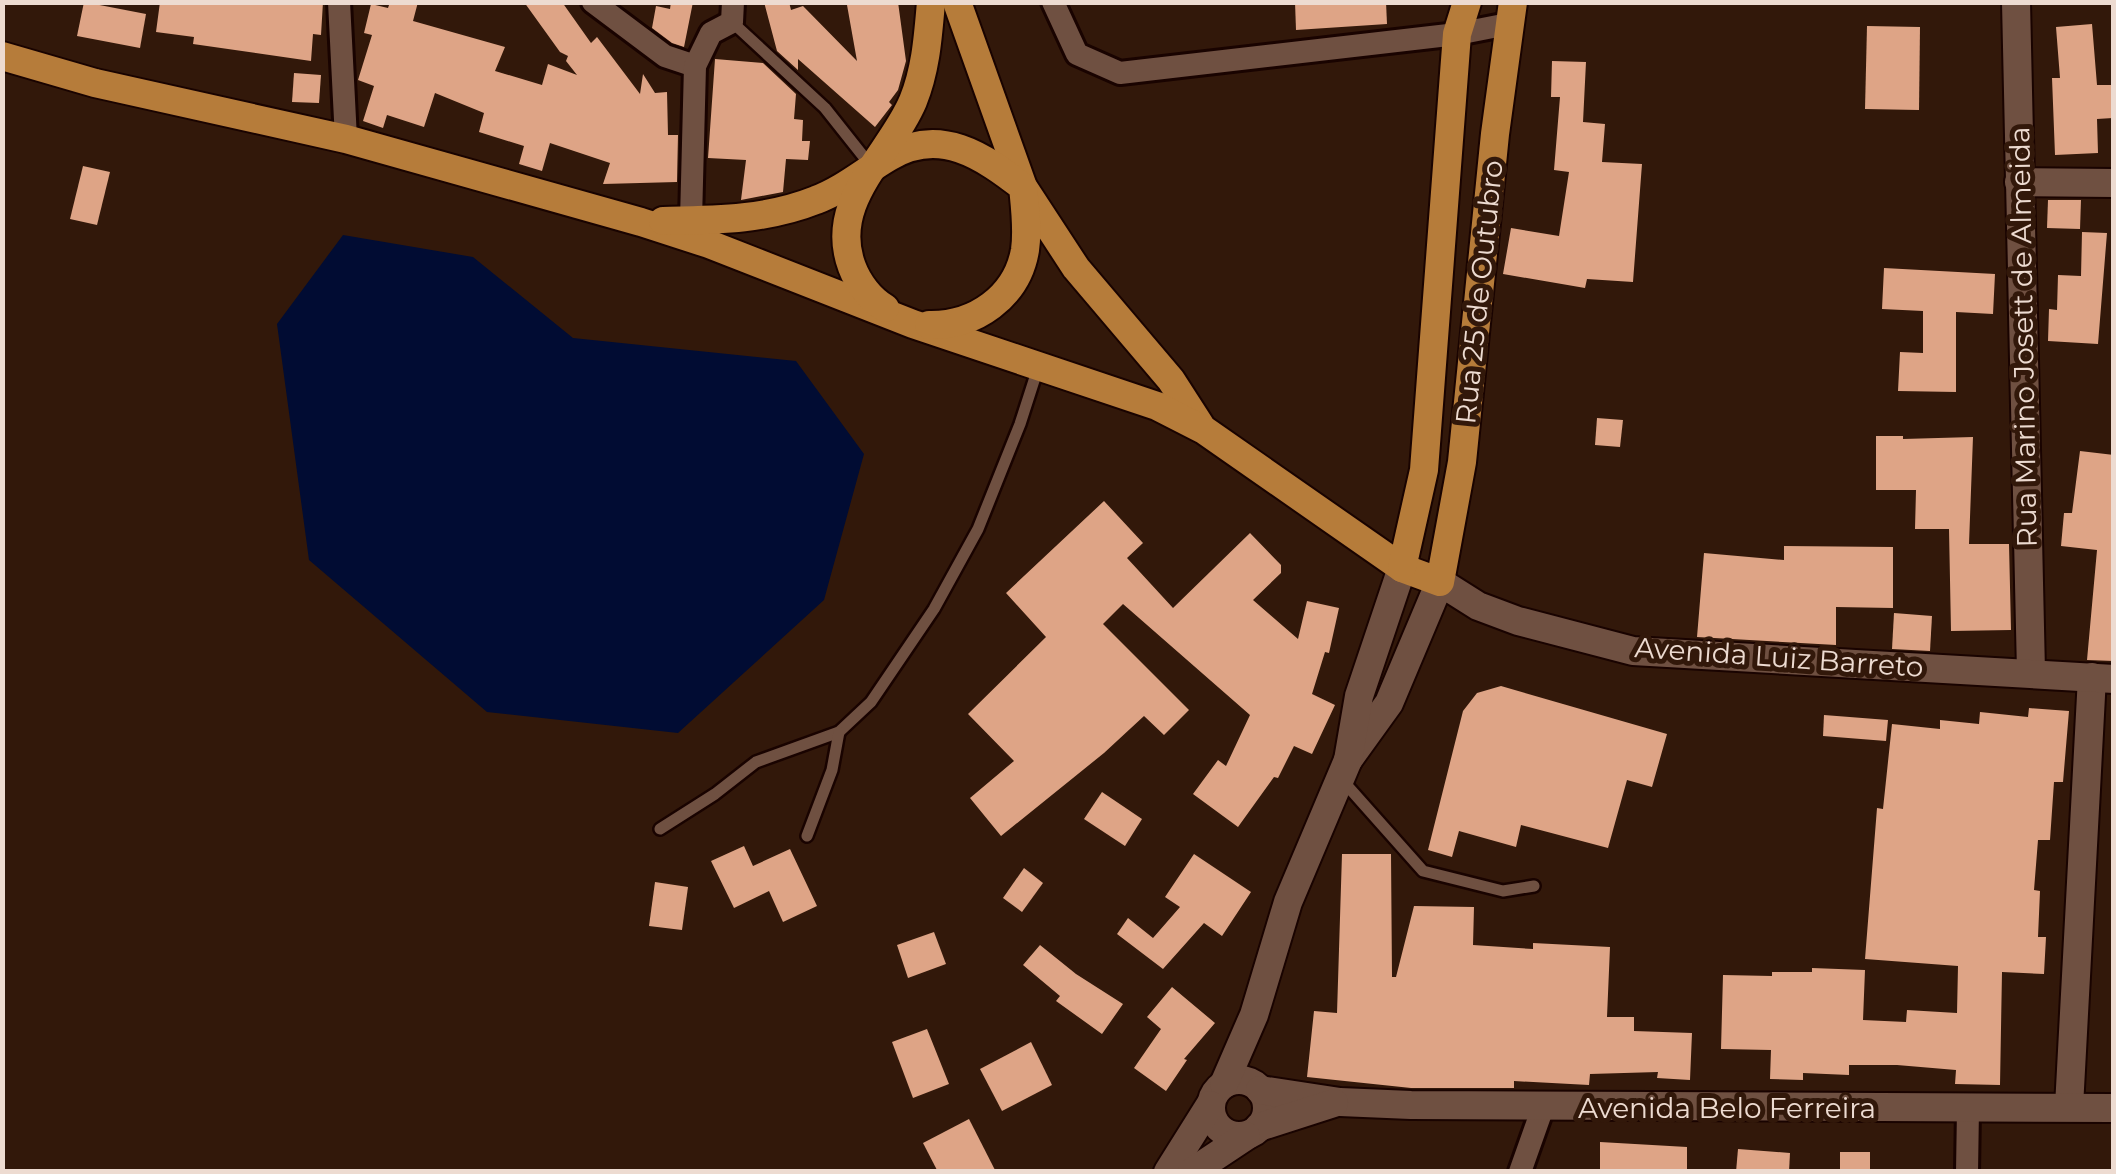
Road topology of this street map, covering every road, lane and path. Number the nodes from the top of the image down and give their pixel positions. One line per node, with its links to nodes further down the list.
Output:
1 (339, 2): 13 (street)
2 (593, 2): 12 (street)
3 (931, 2): 14 (main road)
4 (957, 2): 17 (main road)
5 (1053, 2): 10 (street)
6 (1468, 2): 10 (main road, Rua 25 de Outubro)
7 (2016, 2): 15 (main road, Rua Marino Josett de Almeida)
8 (732, 12): 12 (street); 14 (lane)
9 (1511, 13): 10 (street); 24 (main road, Rua 25 de Outubro)
10 (1458, 34): 23 (main road, Rua 25 de Outubro)
11 (2, 56): 13 (main road)
12 (696, 66): 18 (street)
13 (346, 138): 19 (main road)
14 (873, 169): 17 (main road); 18 (main road); 20 (main road)
15 (2019, 182): 16 (main road); 25 (main road, Rua Marino Josett de Almeida)
16 (2114, 183)
17 (1023, 187): 20 (main road); 22 (main road)
18 (691, 220): 19 (main road)
19 (641, 222): 20 (main road)
20 (912, 324): 21 (main road)
21 (1039, 365): 22 (main road); 27 (lane)
22 (1204, 430): 23 (main road, Avenida Luiz Barreto)
23 (1402, 568): 24 (main road, Avenida Luiz Barreto); 28 (main road)
24 (1440, 582): 25 (main road, Avenida Luiz Barreto); 28 (main road)
25 (2031, 672): 26 (main road, Avenida Luiz Barreto)
26 (2103, 678): 37 (main road)
27 (839, 732): 29 (lane); 30 (lane)
28 (1344, 769): 31 (lane); 32 (main road)
29 (660, 829)
30 (806, 836)
31 (1534, 886)
32 (1254, 1015): 33 (main road); 34 (main road)
33 (1258, 1088): 34 (main road); 35 (main road, Avenida Belo Ferreira); 40 (main road)
34 (1217, 1094): 40 (main road); 41 (main road)
35 (1340, 1102): 36 (main road, Avenida Belo Ferreira); 40 (main road, Avenida Belo Ferreira)
36 (1544, 1106): 39 (main road, Avenida Belo Ferreira); 43 (street)
37 (2069, 1107): 38 (main road, Avenida Belo Ferreira); 39 (main road, Avenida Belo Ferreira)
38 (2114, 1108)
39 (1968, 1109): 44 (street)
40 (1252, 1132): 42 (main road, Avenida Belo Ferreira)
41 (1168, 1172)
42 (1192, 1172)
43 (1520, 1172)
44 (1967, 1172)

